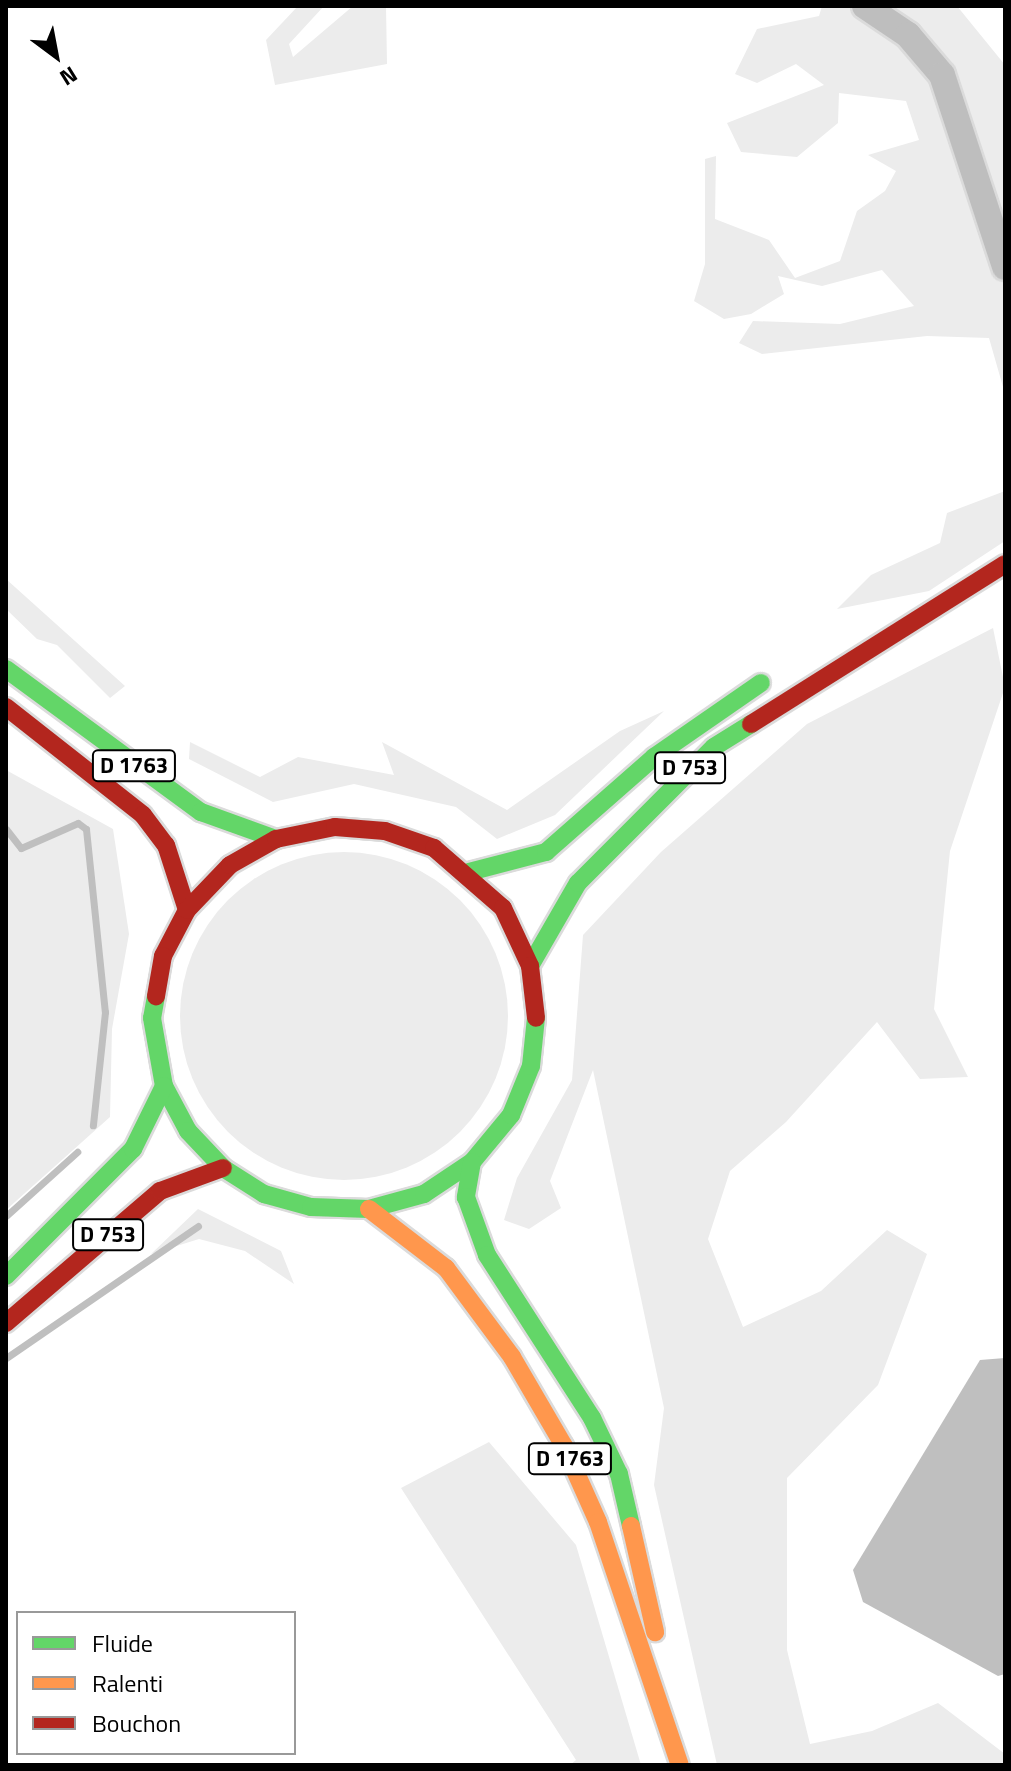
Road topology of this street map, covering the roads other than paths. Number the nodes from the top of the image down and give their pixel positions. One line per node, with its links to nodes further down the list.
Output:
1 (865, 6): 2 (street)
2 (1005, 267)
3 (1005, 564): 4 (main road, D 753)
4 (901, 624): 5 (main road, D 753); 12 (main road, D 753)
5 (803, 666)
6 (6, 669): 9 (main road, D 1763)
7 (775, 677): 10 (main road, D 753)
8 (6, 707): 11 (main road, D 1763)
9 (276, 839): 10 (main road); 11 (main road)
10 (469, 872): 12 (main road)
11 (187, 910): 13 (main road)
12 (530, 966): 14 (main road)
13 (164, 1086): 15 (main road); 17 (main road, D 753)
14 (472, 1162): 16 (main road); 19 (main road, D 1763)
15 (223, 1168): 16 (main road); 18 (main road, D 753)
16 (369, 1209): 19 (main road, D 1763)
17 (6, 1276)
18 (6, 1323)
19 (680, 1765)

